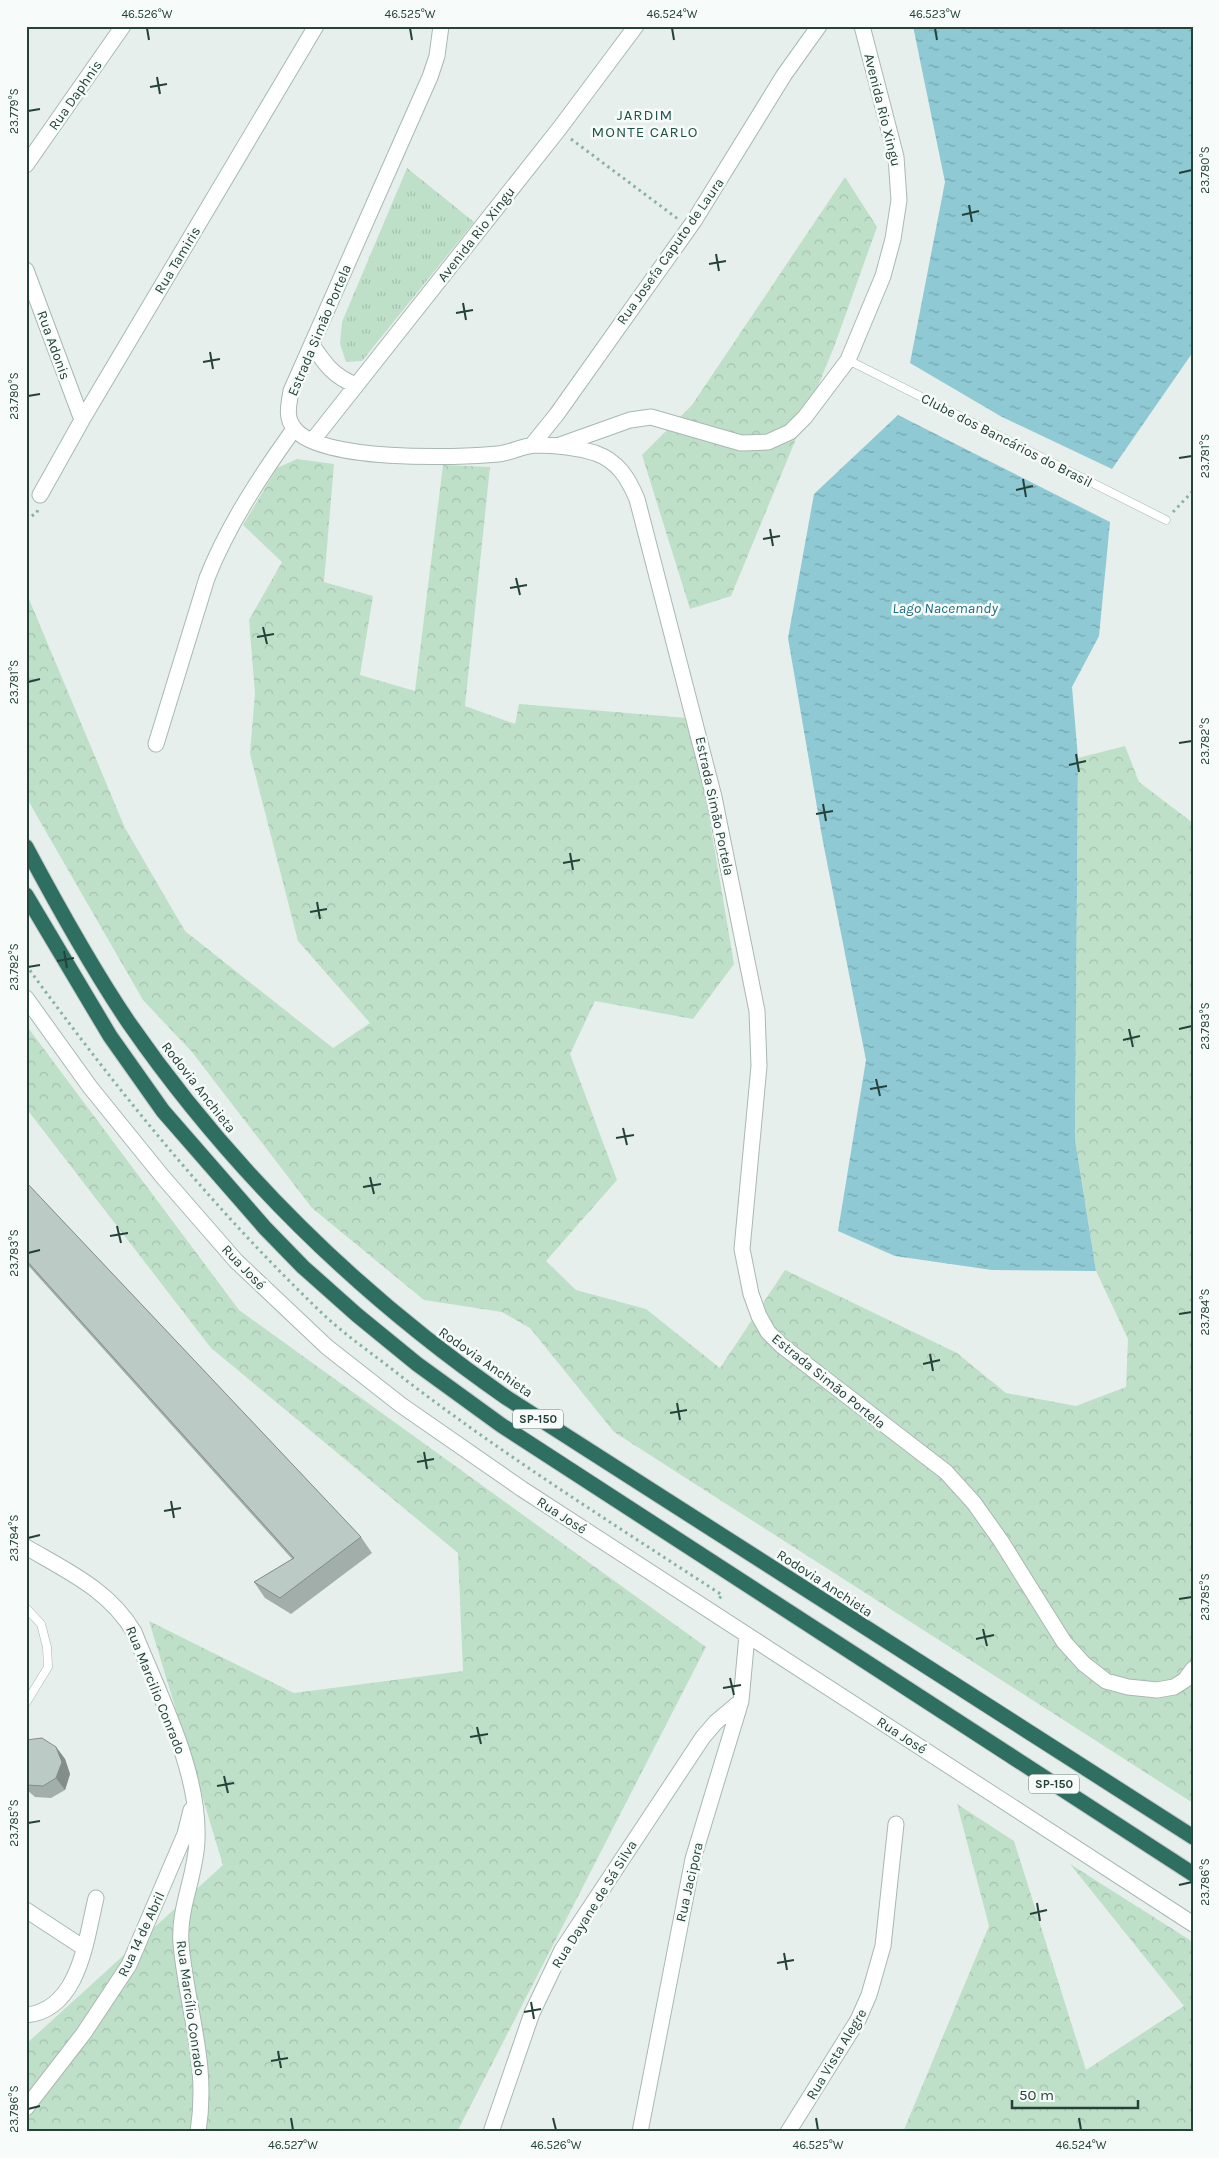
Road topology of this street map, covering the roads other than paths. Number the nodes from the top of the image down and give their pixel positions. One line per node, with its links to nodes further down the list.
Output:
1 (124, 26): 7 (street, Rua Daphnis)
2 (316, 26): 13 (street, Rua Tamiris)
3 (441, 26): 10 (street, Estrada Simão Portela)
4 (636, 26): 12 (street, Avenida Rio Xingu)
5 (819, 26): 16 (street, Rua Josefa Caputo de Laura)
6 (862, 26): 11 (street, Avenida Rio Xingu)
7 (32, 150): 8 (street, Rua Daphnis)
8 (26, 165)
9 (26, 270): 13 (street, Rua Adonis)
10 (312, 345): 12 (street); 14 (street, Estrada Simão Portela)
11 (848, 360): 17 (street, Avenida Rio Xingu); 19 (lane, Clube dos Bancários do Brasil)
12 (356, 385): 15 (street, Avenida Rio Xingu)
13 (82, 420): 18 (street, Rua Tamiris)
14 (294, 429): 15 (street, Estrada Simão Portela); 20 (street)
15 (313, 440): 16 (street, Estrada Simão Portela)
16 (532, 445): 17 (street, Estrada Simão Portela)
17 (557, 446): 27 (street, Estrada Simão Portela)
18 (40, 495)
19 (1166, 520)
20 (156, 744)
21 (26, 848): 32 (highway, Rodovia Anchieta / SP-150)
22 (26, 895): 33 (highway, SP-150)
23 (26, 998): 26 (street, Rua José)
24 (26, 1547): 30 (street, Rua Marcilio Conrado)
25 (26, 1608): 29 (lane)
26 (747, 1635): 28 (street, Rua Jacipora); 36 (street, Rua José)
27 (1193, 1669)
28 (741, 1701): 41 (street, Rua Dayane de Sá Silva); 42 (street, Rua Jacipora)
29 (26, 1703)
30 (193, 1795): 39 (street, Rua 14 de Abril); 40 (street, Rua Marcílio Conrado)
31 (896, 1824): 43 (street, Rua Vista Alegre)
32 (1193, 1837)
33 (1193, 1874)
34 (96, 1898): 37 (street)
35 (26, 1910): 37 (street)
36 (1193, 1924)
37 (84, 1948): 38 (street)
38 (26, 2015)
39 (26, 2108)
40 (198, 2132)
41 (491, 2132)
42 (640, 2132)
43 (788, 2132)

